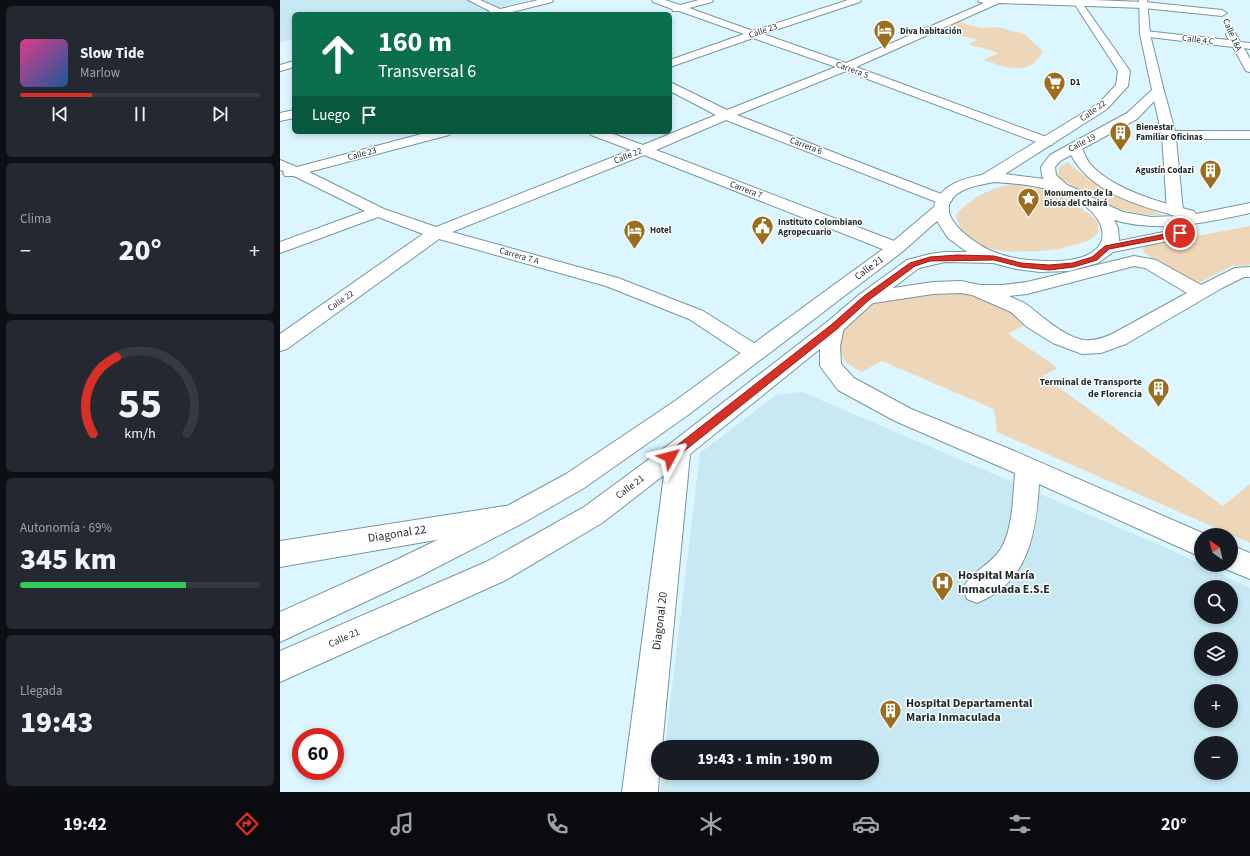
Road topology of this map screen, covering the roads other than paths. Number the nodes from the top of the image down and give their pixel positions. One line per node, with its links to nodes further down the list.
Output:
1 (472, 0): 12 (street)
2 (549, 0): 13 (street)
3 (656, 0): 11 (street, Carrera 5)
4 (709, 0): 11 (street)
5 (857, 0): 16 (street, Calle 23)
6 (981, 0): 8 (street)
7 (1215, 0): 15 (street, Calle 18A)
8 (996, 1): 9 (street); 22 (street, Calle 22)
9 (1077, 1): 10 (street); 34 (street, Calle 22)
10 (1143, 2): 15 (street); 17 (street)
11 (679, 8): 14 (street); 16 (street, Carrera 5)
12 (496, 12)
13 (502, 12)
14 (666, 12)
15 (1225, 19): 18 (street, Calle 18A)
16 (754, 34): 20 (street, Calle 23); 22 (street, Carrera 5)
17 (1145, 34): 18 (street, Calle 4 C); 26 (street)
18 (1235, 44): 19 (street, Calle 4 C); 24 (street, Calle 18A)
19 (1250, 46)
20 (672, 63)
21 (292, 65): 23 (street)
22 (846, 67): 28 (street, Calle 22); 34 (street, Carrera 5)
23 (280, 68)
24 (1250, 69)
25 (672, 87): 28 (street, Carrera 6)
26 (1158, 90): 32 (street); 35 (street, Calle 19)
27 (292, 114): 29 (street)
28 (726, 115): 36 (street, Calle 22); 41 (street, Carrera 6)
29 (280, 117)
30 (436, 134): 38 (street, Calle 23)
31 (601, 134): 36 (street, Carrera 7)
32 (1169, 134): 33 (street); 44 (street)
33 (1250, 135)
34 (1047, 142): 39 (street, Calle 22)
35 (1074, 148): 40 (street, Calle 19); 44 (street)
36 (642, 151): 48 (street, Calle 22); 50 (street, Carrera 7)
37 (280, 164): 38 (street, Carrera 7 A)
38 (288, 173): 45 (street, Carrera 7 A)
39 (974, 181): 40 (street, Calle 21); 41 (street, Calle 21)
40 (1061, 188): 42 (street, Calle 21)
41 (942, 204): 50 (street, Calle 21); 52 (street, Calle 21)
42 (1091, 204): 46 (street); 51 (street, Calle 21)
43 (1250, 208): 46 (street)
44 (1174, 211): 46 (street)
45 (378, 212): 48 (street, Carrera 7 A); 49 (street)
46 (1200, 217)
47 (1250, 221): 51 (street)
48 (436, 233): 58 (street, Calle 22); 59 (street, Carrera 7 A)
49 (280, 248)
50 (896, 248): 59 (street, Calle 21)
51 (1107, 248): 52 (street, Calle 21)
52 (994, 258): 56 (street, Calle 21)
53 (1250, 272): 55 (street)
54 (977, 290): 55 (street); 55 (street); 56 (street)
55 (1201, 293)
56 (867, 298): 57 (street, Calle 21)
57 (834, 327): 60 (street, Calle 21); 61 (street)
58 (280, 344)
59 (755, 353): 62 (street, Calle 21)
60 (679, 450): 69 (street, Calle 21); 70 (street, Diagonal 20)
61 (1028, 468): 63 (street); 67 (street)
62 (514, 515): 64 (street, Diagonal 22); 68 (street, Calle 21)
63 (1194, 542)
64 (280, 554)
65 (1238, 561): 66 (street)
66 (1250, 566)
67 (977, 589)
68 (280, 627)
69 (280, 667)
70 (640, 792)

